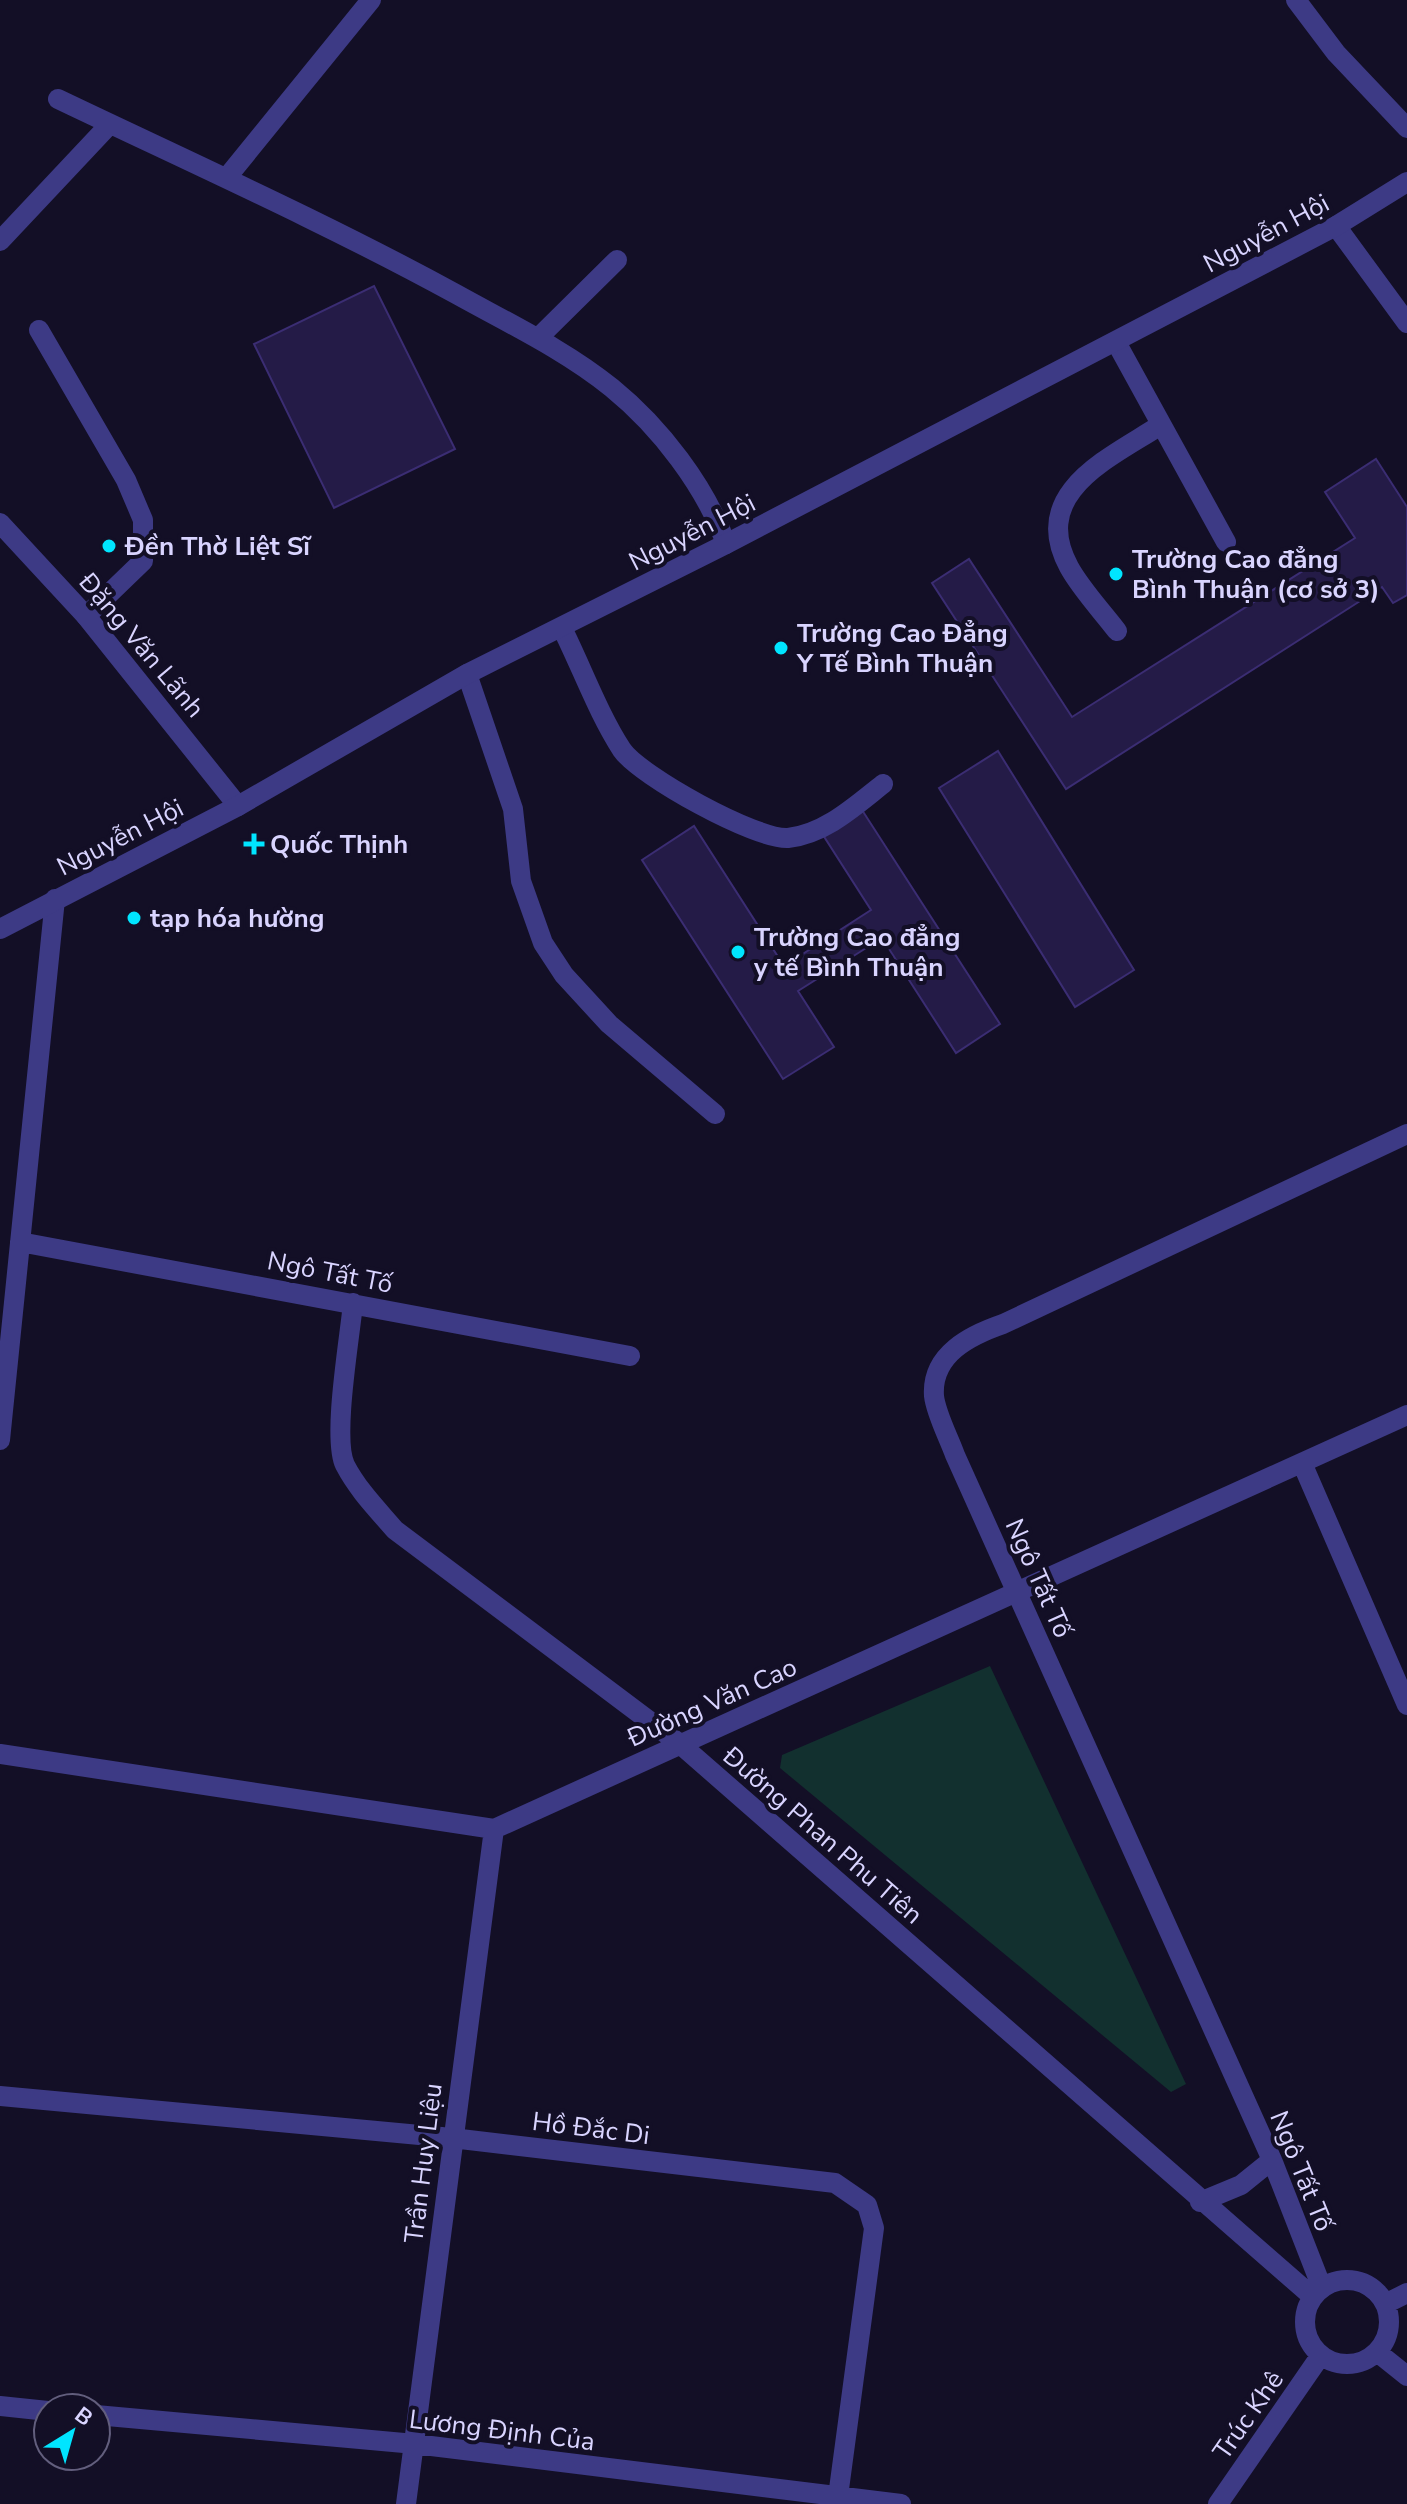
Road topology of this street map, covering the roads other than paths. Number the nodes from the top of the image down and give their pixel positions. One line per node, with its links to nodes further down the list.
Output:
1 (371, 0): 6 (street)
2 (1296, 0): 5 (street)
3 (58, 99): 4 (street)
4 (110, 124): 6 (street); 9 (street)
5 (1407, 128)
6 (228, 176): 13 (street)
7 (1407, 182): 8 (street, Nguyễn Hội)
8 (1336, 226): 11 (street); 14 (street, Nguyễn Hội)
9 (0, 241)
10 (617, 260): 13 (street)
11 (1407, 323)
12 (39, 330): 19 (street)
13 (538, 338): 18 (street)
14 (1116, 342): 15 (street); 18 (street, Nguyễn Hội)
15 (1159, 426): 17 (street); 21 (street)
16 (0, 523): 19 (street, Đặng Văn Lãnh)
17 (1226, 542)
18 (726, 544): 20 (street, Nguyễn Hội)
19 (86, 616): 24 (street, Đặng Văn Lãnh)
20 (562, 628): 22 (street, Nguyễn Hội); 23 (street)
21 (1117, 631)
22 (467, 674): 24 (street, Nguyễn Hội); 27 (street)
23 (883, 784)
24 (238, 806): 25 (street, Nguyễn Hội)
25 (55, 899): 26 (street, Nguyễn Hội); 29 (street)
26 (0, 929)
27 (715, 1114)
28 (1407, 1134): 35 (street, Ngô Tất Tố)
29 (20, 1242): 30 (street, Ngô Tất Tố); 33 (street)
30 (353, 1303): 31 (street, Ngô Tất Tố); 37 (street, Đường Phan Phu Tiên)
31 (630, 1356)
32 (1407, 1415): 34 (street, Đường Văn Cao)
33 (0, 1440)
34 (1302, 1463): 35 (street, Đường Văn Cao); 36 (street)
35 (1016, 1592): 37 (street, Đường Văn Cao); 42 (street, Ngô Tất Tố)
36 (1407, 1705)
37 (680, 1744): 39 (street, Đường Văn Cao); 43 (street, Đường Phan Phu Tiên)
38 (0, 1754): 39 (street)
39 (494, 1829): 41 (street, Trần Huy Liệu)
40 (0, 2096): 41 (street, Hồ Đắc Di)
41 (452, 2138): 53 (street, Trần Huy Liệu); 54 (street, Hồ Đắc Di)
42 (1272, 2160): 43 (street); 44 (street, Ngô Tất Tố)
43 (1200, 2202): 44 (street, Đường Phan Phu Tiên)
44 (1317, 2292): 46 (street); 48 (street)
45 (1407, 2293): 46 (street)
46 (1385, 2304): 47 (street)
47 (1377, 2352): 48 (street); 49 (street)
48 (1321, 2355): 57 (street, Trúc Khê)
49 (1407, 2376)
50 (0, 2406): 51 (street)
51 (32, 2409)
52 (112, 2416): 53 (street, Lương Định Của)
53 (415, 2444): 54 (street, Lương Định Của); 55 (street, Trần Huy Liệu)
54 (837, 2501): 56 (street, Lương Định Của)
55 (406, 2504)
56 (901, 2504)
57 (1218, 2504)

